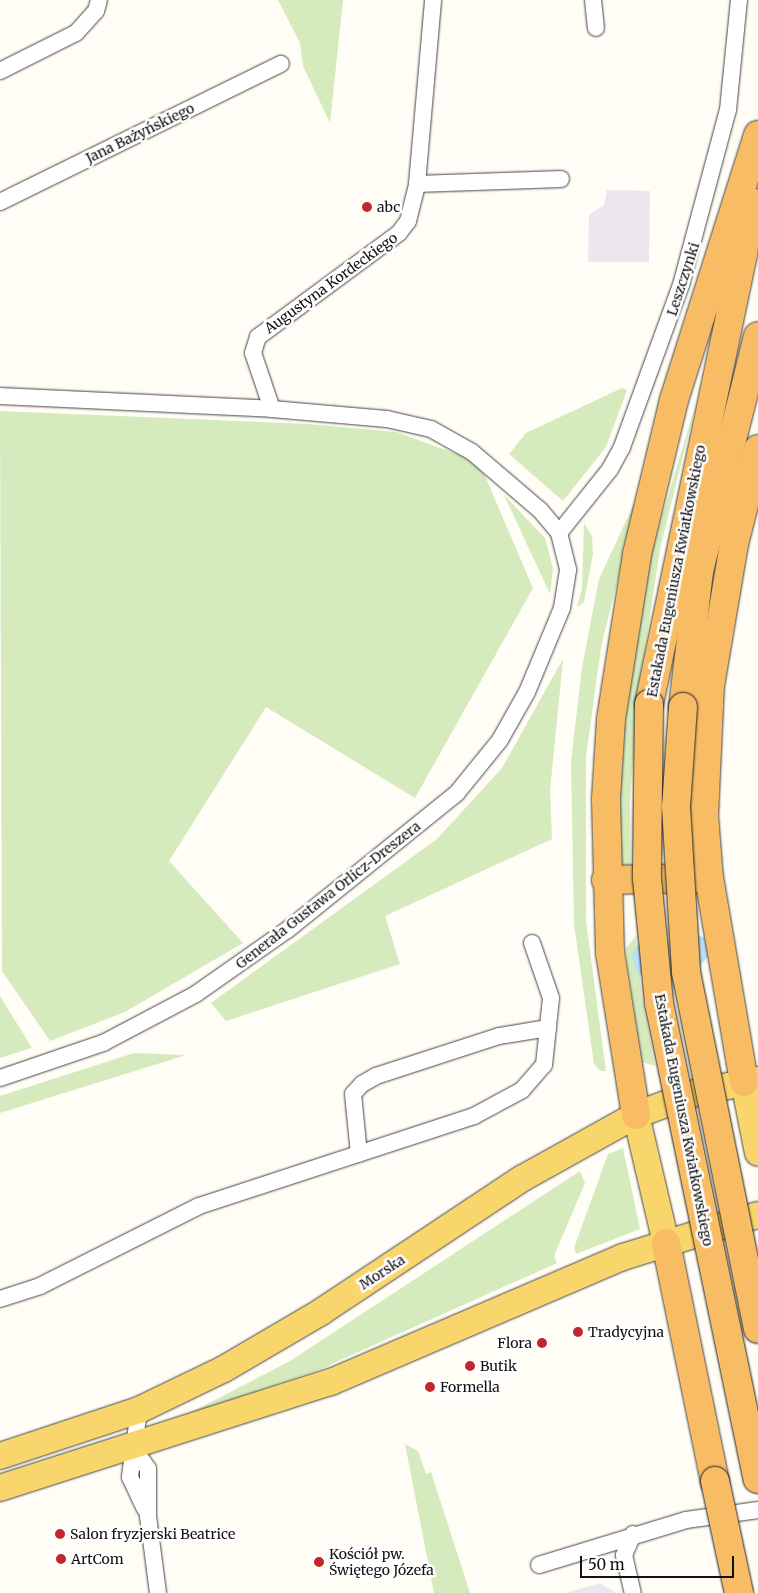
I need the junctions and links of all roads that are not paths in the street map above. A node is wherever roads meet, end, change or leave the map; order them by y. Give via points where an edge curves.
1 (99, 0) edge
2 (433, 0) edge
3 (593, 0) edge
4 (739, 0) edge
5 (596, 28) dead end
6 (281, 64) dead end
7 (0, 71) edge
8 (758, 136) edge
9 (561, 179) dead end
10 (417, 184) junction
11 (0, 202) edge
12 (758, 336) edge
13 (0, 396) edge
14 (272, 410) junction
15 (758, 449) edge
16 (559, 533) junction
17 (709, 878) junction
18 (606, 880) junction
19 (532, 943) dead end
20 (548, 1028) junction
21 (0, 1078) edge
22 (751, 1081) edge
23 (636, 1115) junction
24 (758, 1153) edge
25 (359, 1154) junction
26 (758, 1215) edge
27 (666, 1243) junction
28 (0, 1299) edge
29 (758, 1329) edge
30 (138, 1410) junction
31 (132, 1446) junction
32 (0, 1456) edge
33 (758, 1479) edge
34 (0, 1488) edge
35 (758, 1510) edge
36 (633, 1534) junction
37 (539, 1565) dead end
38 (158, 1593) edge
39 (633, 1593) edge
40 (739, 1593) edge

1 - 7 street via 92,17 76,33
2 - 10 street, Augustyna Kordeckiego
3 - 5 street
4 - 16 street, Leszczynki via 728,110 681,285 622,447 610,470
6 - 11 street, Jana Bażyńskiego
8 - 18 highway via 674,400 637,554 611,719
8 - 33 highway, Estakada Eugeniusza Kwiatkowskiego, bridge via 743,254 649,704 647,878 659,1002
9 - 10 street
10 - 14 street, Augustyna Kordeckiego via 408,221 400,233 258,337 253,353
12 - 29 highway, Estakada Eugeniusza Kwiatkowskiego, bridge via 699,571 683,707 676,807 686,972
13 - 14 street
14 - 16 street via 387,419 431,429 472,452 540,510
15 - 17 highway via 734,544 710,686 704,816
16 - 21 street, Generała Gustawa Orlicz-Dreszera via 568,570 562,608 513,718 486,760 457,793 287,930 196,994 104,1043
17 - 18 highway
17 - 22 highway
18 - 23 highway via 619,1026
19 - 20 street via 551,998
20 - 25 street via 544,1065 522,1090 474,1116
20 - 25 street via 499,1036 376,1076 362,1084 353,1094
22 - 23 main road, Morska via 698,1092
22 - 24 main road
23 - 27 main road
23 - 30 main road, Morska via 523,1178 224,1370
25 - 28 street via 199,1206 40,1286
26 - 27 main road
27 - 31 main road via 623,1257 371,1368
27 - 40 highway, bridge
30 - 31 street
30 - 32 main road, Morska
31 - 34 main road
31 - 38 street via 130,1477 148,1516
35 - 36 street via 686,1520
36 - 37 street
36 - 39 street via 624,1554

